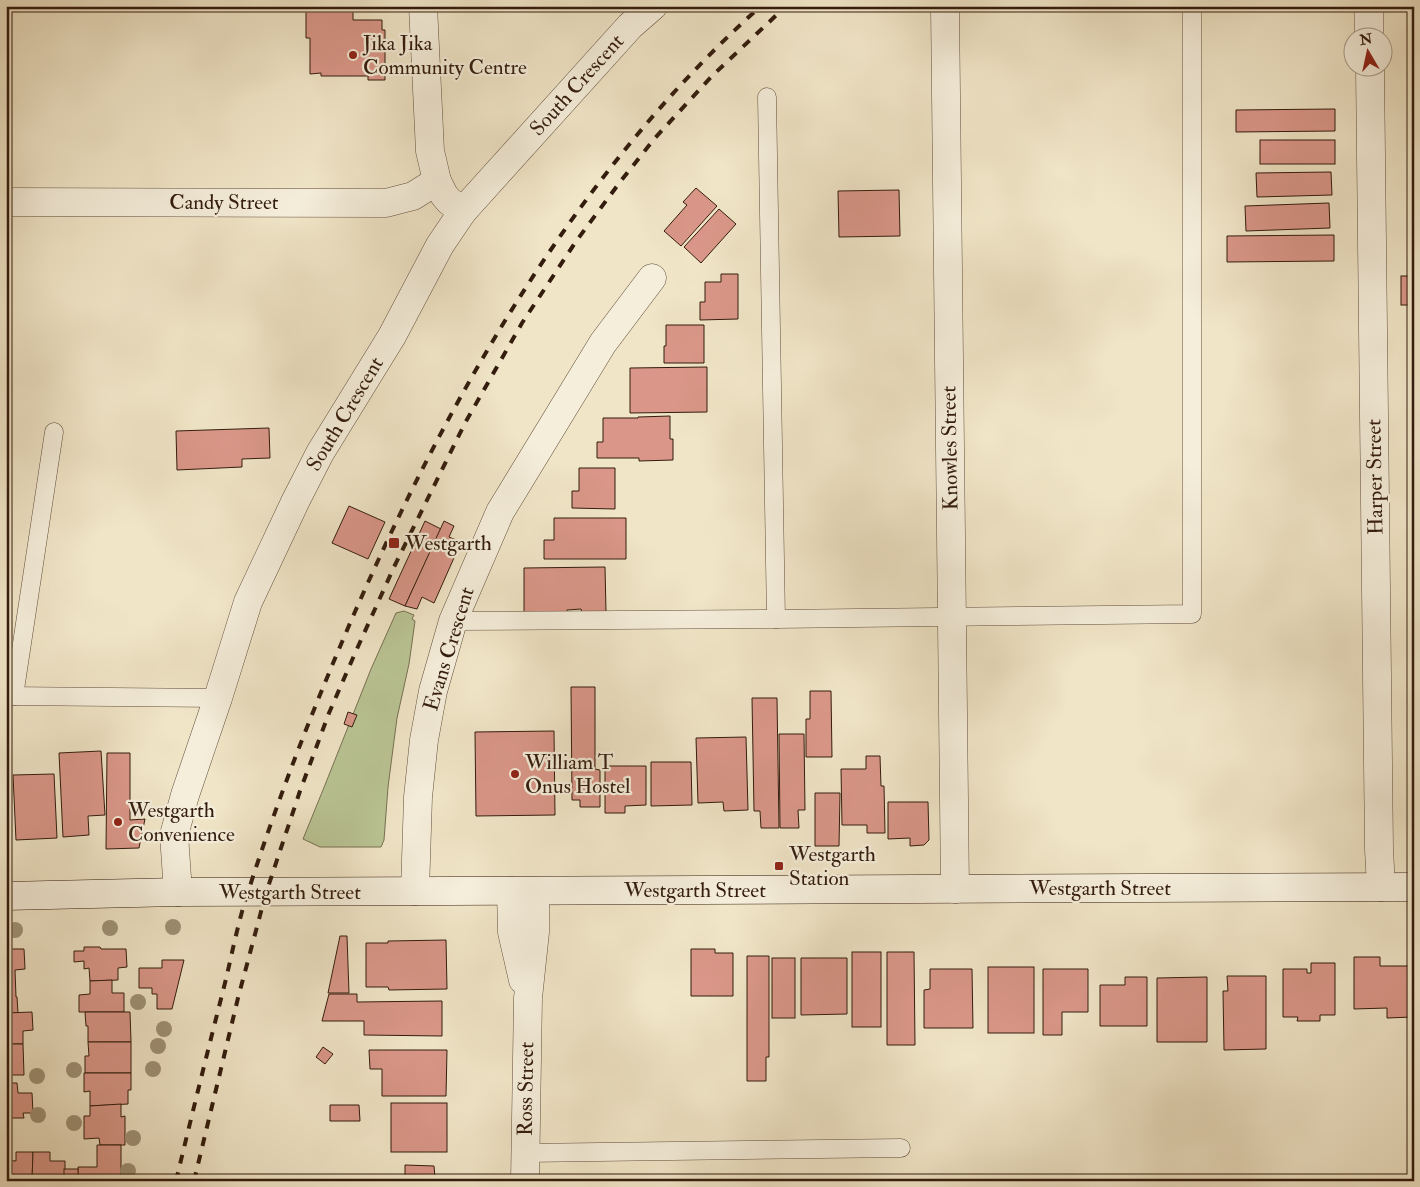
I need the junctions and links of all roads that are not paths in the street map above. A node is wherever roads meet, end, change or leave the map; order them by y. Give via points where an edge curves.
1 (423, 6) edge
2 (653, 6) edge
3 (946, 6) edge
4 (1192, 6) edge
5 (1369, 6) edge
6 (630, 16) edge
7 (1369, 28) edge
8 (1370, 78) edge
9 (767, 97) dead end
10 (437, 181) junction
11 (6, 202) edge
12 (463, 211) junction
13 (652, 278) dead end
14 (54, 432) dead end
15 (952, 617) junction
16 (776, 619) junction
17 (453, 621) junction
18 (10, 696) edge
19 (218, 698) junction
20 (1381, 887) junction
21 (1414, 887) edge
22 (955, 889) junction
23 (523, 891) junction
24 (178, 892) junction
25 (414, 892) junction
26 (6, 896) edge
27 (901, 1148) dead end
28 (525, 1153) junction
29 (525, 1181) edge

1 - 10 street via 430,151
2 - 6 street, South Crescent
3 - 15 street, Knowles Street
4 - 15 lane via 1192,614
5 - 7 street
6 - 12 street, South Crescent
8 - 20 street, Harper Street
9 - 16 lane
10 - 11 street, Candy Street via 413,196 386,203
10 - 12 street via 449,202
12 - 19 street, South Crescent via 440,245 392,336 320,453 296,500 248,602
13 - 17 street, Evans Crescent via 603,343 500,512
14 - 18 lane
15 - 16 lane
15 - 22 street, Knowles Street
16 - 17 lane
17 - 25 street, Evans Crescent via 433,691 424,740
18 - 19 lane
19 - 24 street, South Crescent via 174,835
20 - 21 street, Westgarth Street
20 - 22 street, Westgarth Street
22 - 23 street, Westgarth Street
23 - 25 street, Westgarth Street
23 - 28 street, Ross Street via 512,932 528,998
24 - 25 street, Westgarth Street
24 - 26 street, Westgarth Street
27 - 28 lane
28 - 29 street, Ross Street

